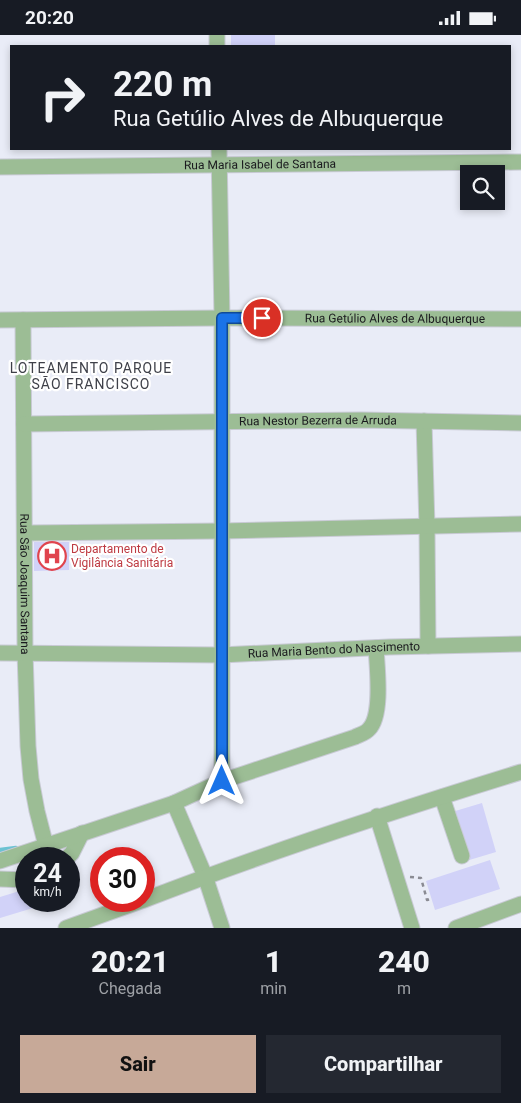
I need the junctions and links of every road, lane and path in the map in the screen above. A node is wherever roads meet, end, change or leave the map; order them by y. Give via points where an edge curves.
1 (219, 150) edge
2 (521, 162) edge
3 (219, 166) junction
4 (0, 167) edge
5 (222, 318) junction
6 (23, 319) junction
7 (521, 319) edge
8 (0, 320) edge
9 (424, 421) junction
10 (221, 422) junction
11 (521, 423) edge
12 (24, 424) junction
13 (521, 524) edge
14 (427, 527) junction
15 (221, 531) junction
16 (26, 533) junction
17 (521, 644) edge
18 (428, 646) junction
19 (376, 648) junction
20 (0, 653) edge
21 (25, 653) junction
22 (221, 655) junction
23 (521, 772) edge
24 (222, 781) junction
25 (442, 797) junction
26 (174, 803) junction
27 (377, 816) junction
28 (82, 833) junction
29 (46, 846) junction
30 (75, 847) edge
31 (462, 856) dead end
32 (0, 861) edge
33 (206, 876) junction
34 (396, 877) junction
35 (0, 879) edge
36 (15, 881) edge
37 (155, 896) edge
38 (432, 899) dead end
39 (521, 904) edge
40 (112, 912) edge
41 (66, 928) edge
42 (222, 928) edge
43 (412, 928) edge
44 (456, 928) edge

1 - 3 street
2 - 3 street, Rua Maria Isabel de Santana
3 - 4 street, Rua Maria Isabel de Santana
3 - 5 street
5 - 6 street, Rua Getúlio Alves de Albuquerque
5 - 7 street, Rua Getúlio Alves de Albuquerque
5 - 10 street
6 - 8 street, Rua Getúlio Alves de Albuquerque
6 - 12 street, Rua São Joaquim Santana
9 - 10 street, Rua Nestor Bezerra de Arruda
9 - 11 street, Rua Nestor Bezerra de Arruda
9 - 14 street
10 - 12 street, Rua Nestor Bezerra de Arruda
10 - 15 street
12 - 16 street, Rua São Joaquim Santana
13 - 14 street
14 - 15 street
14 - 18 street
15 - 16 street
15 - 22 street
16 - 21 street, Rua São Joaquim Santana
17 - 18 street, Rua Maria Bento do Nascimento
18 - 19 street, Rua Maria Bento do Nascimento
19 - 22 street, Rua Maria Bento do Nascimento
19 - 24 street via 378,699 376,715 369,729 355,737
20 - 21 street, Rua Maria Bento do Nascimento
21 - 22 street, Rua Maria Bento do Nascimento
21 - 29 street, Rua São Joaquim Santana via 31,779
22 - 24 street
23 - 25 street
24 - 26 street
25 - 27 street
25 - 31 street
26 - 28 street
26 - 33 street
27 - 33 street
27 - 34 street
28 - 29 street
28 - 30 street
29 - 32 street
33 - 37 street
33 - 42 street
34 - 38 path via 421,878 427,900
34 - 43 street
35 - 36 street
39 - 44 street
40 - 41 street

